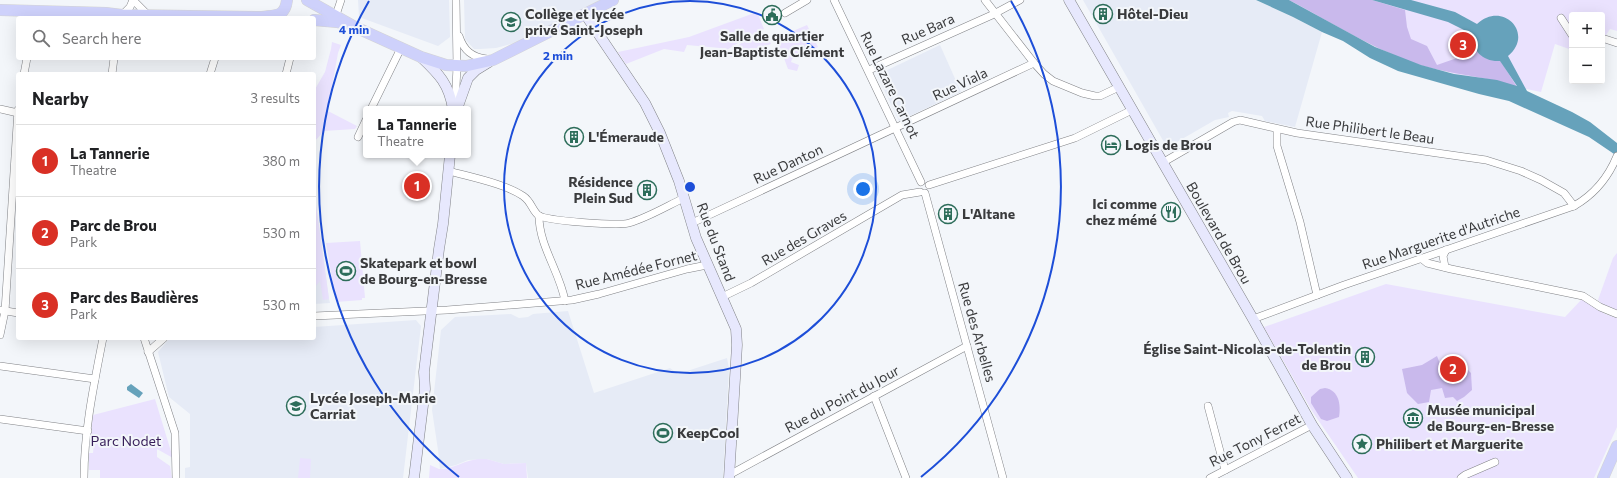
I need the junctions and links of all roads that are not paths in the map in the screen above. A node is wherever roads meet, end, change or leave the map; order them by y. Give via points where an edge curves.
1 (133, 0) edge
2 (288, 0) edge
3 (307, 0) edge
4 (342, 0) edge
5 (456, 0) edge
6 (613, 0) edge
7 (807, 0) edge
8 (834, 0) edge
9 (985, 0) edge
10 (1020, 0) edge
11 (1069, 0) edge
12 (0, 10) edge
13 (996, 13) junction
14 (585, 14) junction
15 (785, 14) dead end
16 (34, 15) edge
17 (336, 15) junction
18 (116, 16) edge
19 (122, 16) edge
20 (149, 16) edge
21 (270, 16) edge
22 (1561, 18) dead end
23 (316, 20) edge
24 (355, 27) junction
25 (1569, 30) edge
26 (457, 32) junction
27 (1605, 39) edge
28 (1617, 43) edge
29 (401, 48) junction
30 (421, 57) junction
31 (27, 60) edge
32 (114, 60) edge
33 (214, 60) edge
34 (290, 60) edge
35 (493, 60) junction
36 (1034, 63) junction
37 (457, 67) junction
38 (869, 70) junction
39 (24, 72) edge
40 (112, 72) edge
41 (211, 72) edge
42 (286, 72) edge
43 (1119, 88) junction
44 (372, 106) edge
45 (454, 106) edge
46 (455, 106) edge
47 (456, 106) edge
48 (0, 109) edge
49 (1132, 110) junction
50 (16, 112) edge
51 (363, 126) edge
52 (896, 128) junction
53 (1277, 129) junction
54 (16, 137) edge
55 (358, 137) dead end
56 (450, 158) edge
57 (1616, 158) edge
58 (1162, 163) junction
59 (449, 171) junction
60 (921, 182) junction
61 (929, 185) junction
62 (922, 193) junction
63 (684, 198) junction
64 (1574, 206) junction
65 (539, 216) junction
66 (692, 223) junction
67 (1446, 250) junction
68 (1422, 259) junction
69 (707, 266) junction
70 (1445, 267) junction
71 (1317, 295) junction
72 (722, 297) junction
73 (565, 301) junction
74 (2, 310) edge
75 (432, 310) junction
76 (16, 313) edge
77 (1617, 314) edge
78 (316, 316) edge
79 (1253, 320) junction
80 (0, 335) edge
81 (103, 340) edge
82 (145, 340) edge
83 (162, 340) edge
84 (967, 346) junction
85 (148, 352) junction
86 (0, 366) edge
87 (95, 379) junction
88 (874, 396) junction
89 (1208, 406) dead end
90 (0, 419) edge
91 (1312, 425) junction
92 (88, 431) junction
93 (1617, 446) edge
94 (1495, 462) dead end
95 (1225, 470) junction
96 (729, 476) edge
97 (84, 478) edge
98 (176, 478) edge
99 (414, 478) edge
100 (906, 478) edge
101 (1003, 478) edge
102 (1210, 478) edge
103 (1347, 478) edge
104 (1461, 478) edge
105 (1603, 478) edge

1 - 19 street
1 - 20 street
2 - 21 main road via 285,9 279,15
3 - 17 main road
4 - 17 street
5 - 26 street
6 - 14 main road
7 - 15 street
8 - 38 street, Rue Lazare Carnot
9 - 13 street
10 - 13 street, Rue Bara
11 - 43 street, Boulevard de Brou
12 - 16 main road
13 - 36 street
13 - 38 street, Rue Bara
14 - 35 main road
14 - 63 street, Rue du Stand via 645,103 660,133
16 - 18 main road
17 - 24 main road
22 - 25 street
23 - 24 main road
24 - 29 main road
26 - 35 street via 464,48 470,54
26 - 37 street
27 - 28 street
29 - 30 main road
29 - 44 street
30 - 37 main road
30 - 45 street via 445,82
31 - 39 street
32 - 40 street
33 - 41 street
34 - 42 street
35 - 37 main road
35 - 47 street via 468,78
36 - 43 street via 1053,81 1082,93 1100,96
36 - 52 street, Rue Viala
37 - 46 street
38 - 52 street, Rue Lazare Carnot
43 - 49 street, Boulevard de Brou
48 - 50 street
49 - 58 street, Boulevard de Brou
49 - 61 street via 1075,138
51 - 55 street
52 - 60 street, Rue Lazare Carnot
52 - 66 street, Rue Danton
53 - 58 street, Rue Philibert le Beau via 1237,121
53 - 64 street, Rue Philibert le Beau via 1486,160 1541,180 1564,193
53 - 71 street via 1277,146 1300,222
54 - 74 street
56 - 59 street
57 - 64 street, Rue Marguerite d'Autriche via 1598,188
58 - 79 street, Boulevard de Brou
59 - 65 street via 472,176 516,192 528,200
59 - 75 street
60 - 61 street
60 - 62 street via 918,187
61 - 62 street via 929,190
62 - 72 street, Rue des Graves via 902,195 751,283
62 - 84 street, Rue des Arbelles
63 - 65 street via 628,223
63 - 66 street, Rue du Stand
64 - 67 street, Rue Marguerite d'Autriche
65 - 73 street, Rue Amédée Fornet via 539,228
66 - 69 street, Rue du Stand
67 - 68 street, Rue Marguerite d'Autriche
67 - 70 street via 1443,256
68 - 70 street via 1426,263
68 - 71 street, Rue Marguerite d'Autriche
69 - 72 street, Rue du Stand
69 - 73 street, Rue Amédée Fornet
70 - 77 street via 1583,296
71 - 79 street, Rue Marguerite d'Autriche
72 - 96 street, Rue du Stand via 737,337
73 - 75 street
74 - 76 street
74 - 80 street
75 - 78 street
75 - 99 street
79 - 91 street, Boulevard de Brou
81 - 87 street
82 - 85 street
83 - 85 street
84 - 88 street, Rue du Point du Jour
84 - 101 street, Rue des Arbelles
85 - 98 street via 175,433
86 - 87 street
87 - 92 street
88 - 96 street, Rue du Point du Jour
88 - 100 street
89 - 95 street
90 - 92 street
91 - 95 street, Rue Tony Ferret
91 - 103 street, Boulevard de Brou
92 - 97 street
93 - 105 main road
94 - 104 street
95 - 102 street, Rue Tony Ferret

